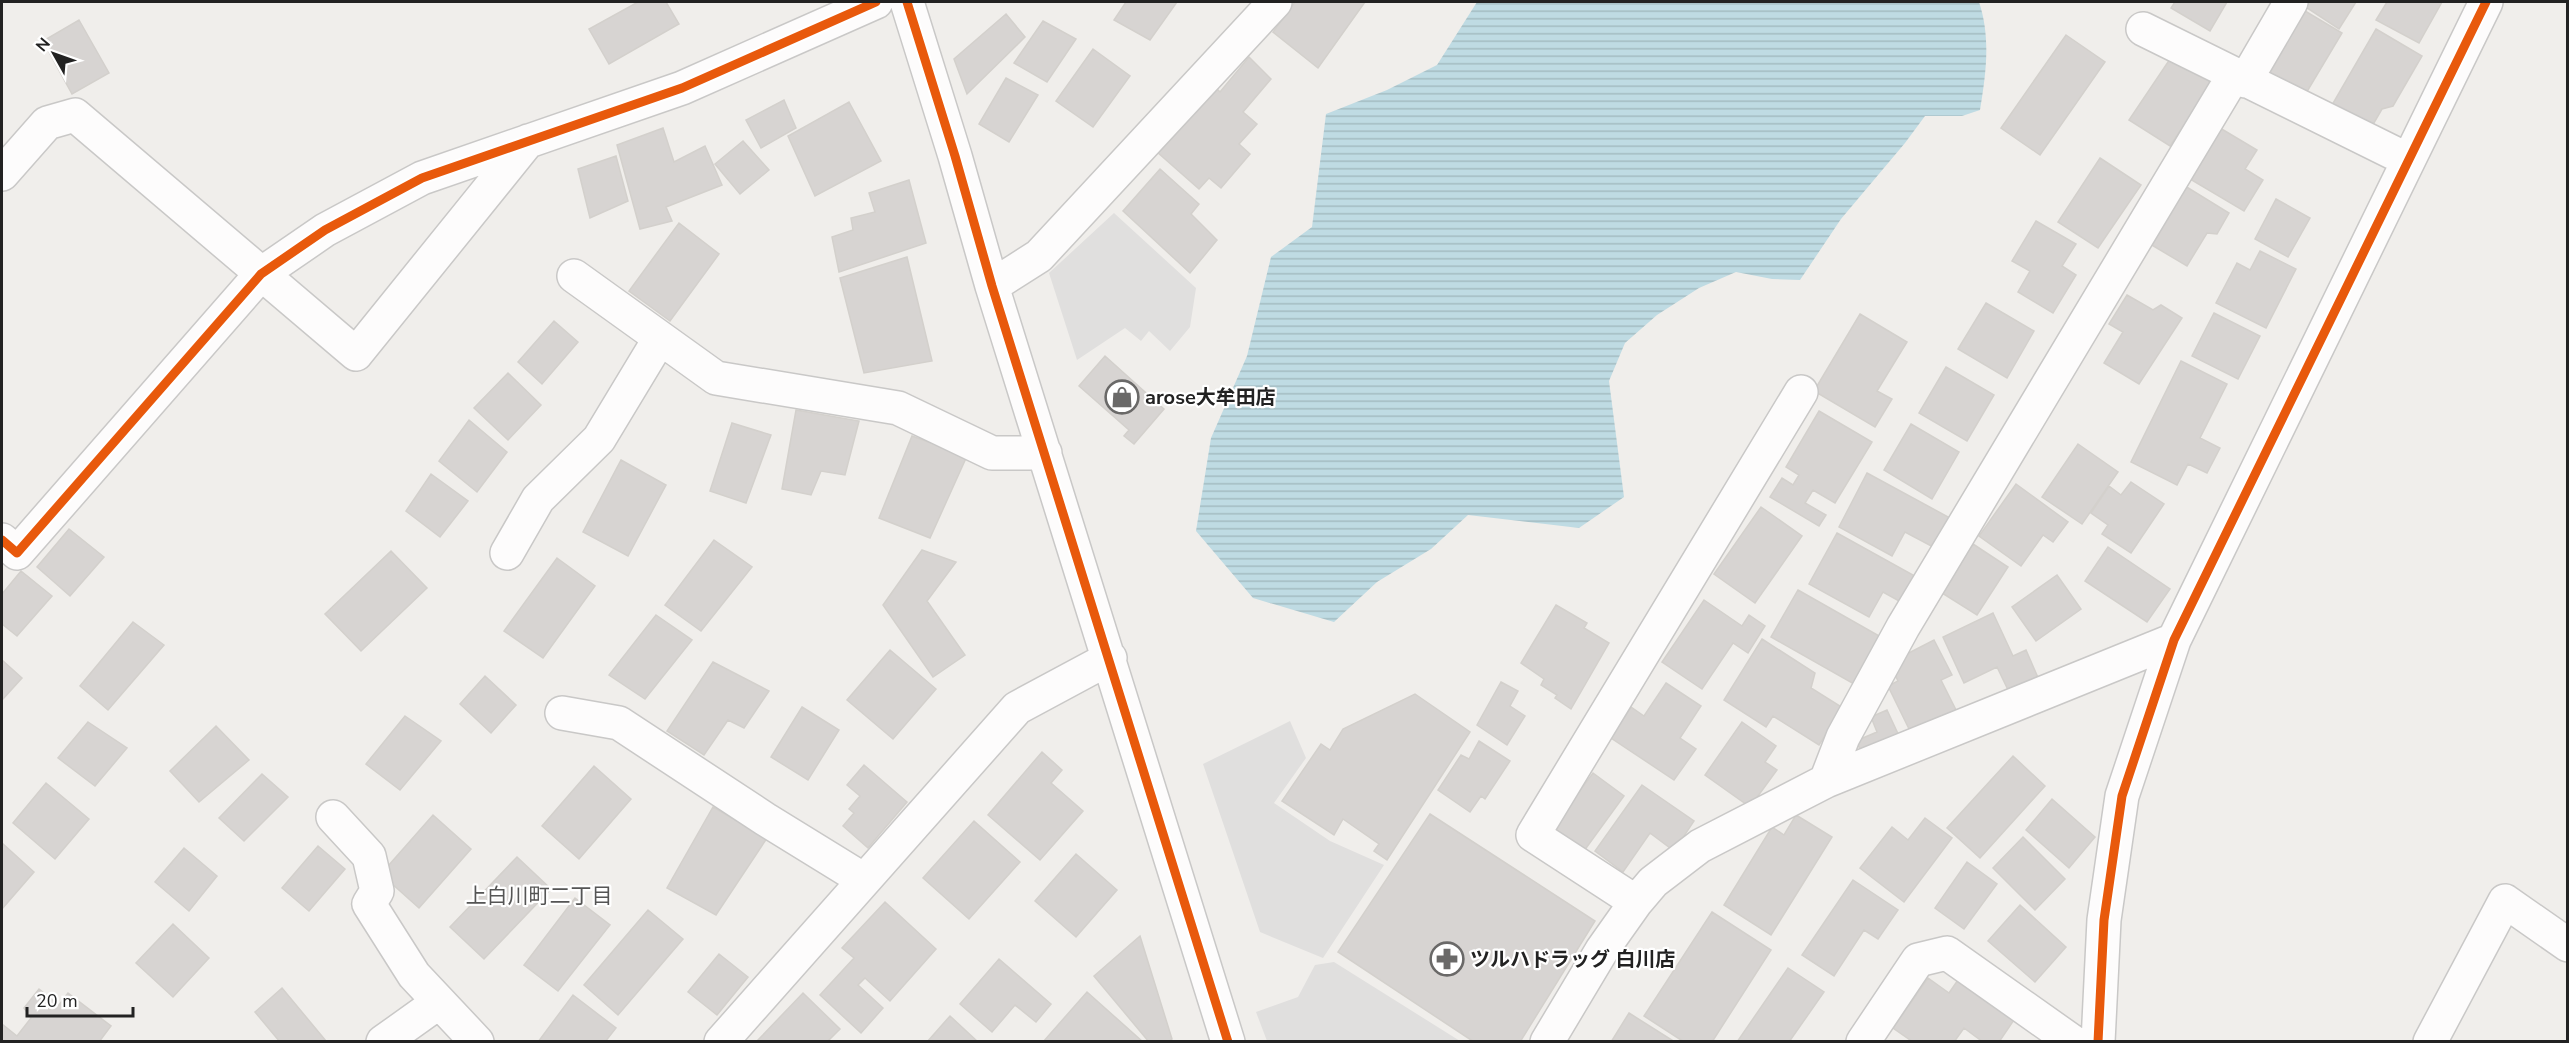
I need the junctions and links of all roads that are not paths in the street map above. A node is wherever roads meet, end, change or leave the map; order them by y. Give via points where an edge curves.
1 (876, 2) edge
2 (907, 2) edge
3 (1275, 2) edge
4 (2291, 2) edge
5 (2486, 2) edge
6 (2143, 29) dead end
7 (2239, 78) junction
8 (528, 141) junction
9 (6, 156) edge
10 (2408, 160) junction
11 (261, 274) junction
12 (574, 276) dead end
13 (992, 286) junction
14 (660, 338) junction
15 (1801, 392) dead end
16 (1045, 453) junction
17 (2, 540) edge
18 (507, 553) dead end
19 (2174, 640) junction
20 (1110, 658) junction
21 (562, 713) dead end
22 (1826, 781) junction
23 (333, 817) dead end
24 (864, 880) junction
25 (1636, 902) junction
26 (2568, 945) edge
27 (439, 1002) junction
28 (383, 1041) edge
29 (477, 1041) edge
30 (721, 1041) edge
31 (1228, 1041) edge
32 (1547, 1041) edge
33 (1863, 1041) edge
34 (2073, 1041) edge
35 (2098, 1041) edge
36 (2430, 1041) edge

1 - 8 street via 682,88
2 - 13 street
3 - 13 street via 1039,256
4 - 7 street
5 - 10 street
6 - 7 street
7 - 10 street
7 - 22 street via 1903,627 1843,737
8 - 11 street via 422,178 325,230
8 - 11 street via 356,354
9 - 11 street via 47,123 75,115
10 - 19 street
11 - 17 street via 17,553
12 - 14 street
13 - 16 street
14 - 16 street via 716,378 898,408 992,453
14 - 18 street via 599,439 538,499
15 - 25 street via 1533,835
16 - 20 street
19 - 22 street
19 - 35 street via 2122,796 2104,920
20 - 24 street via 1017,708
20 - 31 street
21 - 24 street via 619,723
22 - 25 street via 1700,846 1653,882
23 - 27 street via 369,856 377,891 369,904 414,975
24 - 30 street
25 - 32 street
26 - 36 street via 2505,901
27 - 28 street
27 - 29 street
33 - 34 street via 1918,960 1947,953

